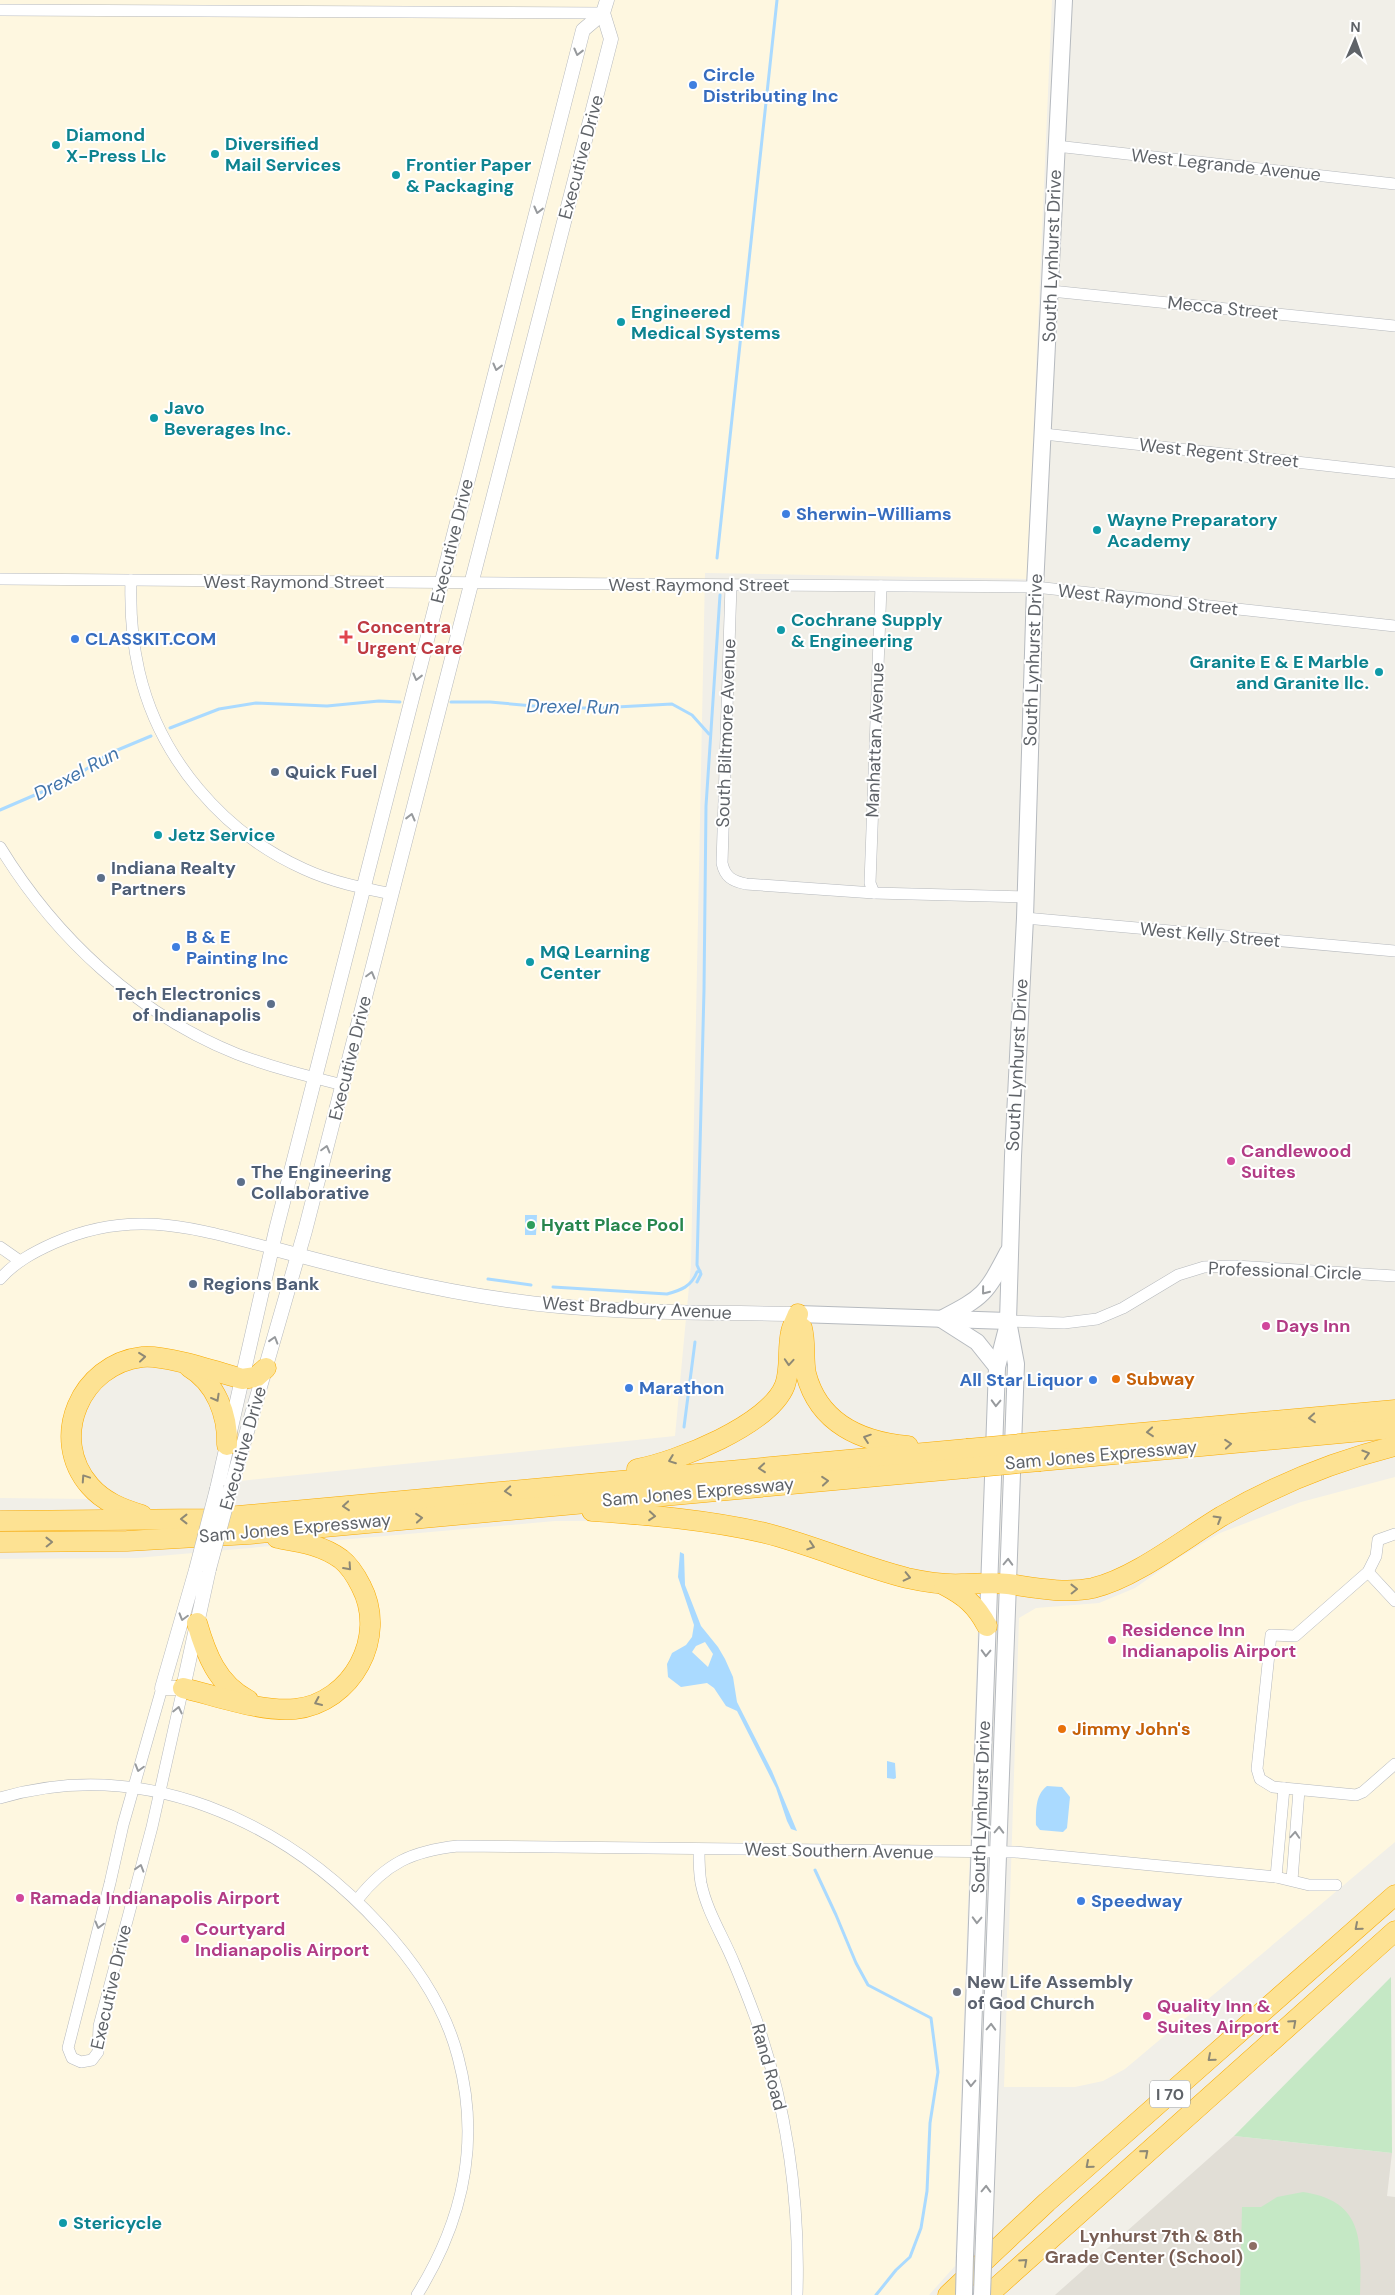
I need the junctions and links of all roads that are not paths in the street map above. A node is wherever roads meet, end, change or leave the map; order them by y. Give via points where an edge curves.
1 (1064, 0) edge
2 (605, 7) edge
3 (0, 10) edge
4 (1056, 146) junction
5 (1395, 184) edge
6 (1051, 291) junction
7 (1395, 326) edge
8 (1044, 434) junction
9 (1395, 473) edge
10 (0, 579) edge
11 (131, 580) junction
12 (442, 583) junction
13 (472, 583) junction
14 (731, 585) junction
15 (881, 586) junction
16 (1035, 587) junction
17 (1395, 626) edge
18 (0, 847) edge
19 (363, 888) junction
20 (874, 893) junction
21 (392, 894) junction
22 (1026, 897) junction
23 (1025, 918) junction
24 (1395, 951) edge
25 (314, 1078) junction
26 (343, 1084) junction
27 (0, 1247) edge
28 (271, 1248) junction
29 (1010, 1249) junction
30 (298, 1256) junction
31 (20, 1261) junction
32 (1395, 1276) edge
33 (0, 1279) edge
34 (798, 1314) junction
35 (941, 1319) junction
36 (1008, 1321) junction
37 (182, 1364) junction
38 (997, 1367) junction
39 (266, 1368) junction
40 (242, 1378) junction
41 (1395, 1410) edge
42 (1395, 1428) edge
43 (227, 1444) junction
44 (1395, 1446) edge
45 (1040, 1452) junction
46 (966, 1459) junction
47 (557, 1487) junction
48 (224, 1488) junction
49 (533, 1507) junction
50 (156, 1519) junction
51 (0, 1521) edge
52 (249, 1534) junction
53 (1395, 1534) edge
54 (0, 1542) edge
55 (203, 1570) junction
56 (1368, 1572) junction
57 (942, 1584) junction
58 (999, 1584) junction
59 (1395, 1602) edge
60 (197, 1623) junction
61 (987, 1626) junction
62 (162, 1688) junction
63 (183, 1688) junction
64 (261, 1707) junction
65 (1395, 1764) edge
66 (134, 1787) junction
67 (1284, 1788) junction
68 (1299, 1790) junction
69 (160, 1792) junction
70 (0, 1798) edge
71 (699, 1849) junction
72 (979, 1852) junction
73 (998, 1852) junction
74 (1276, 1877) junction
75 (1292, 1880) junction
76 (1336, 1885) dead end
77 (1395, 1895) edge
78 (357, 1900) junction
79 (1395, 1932) edge
80 (417, 2295) edge
81 (797, 2295) edge
82 (948, 2295) edge
83 (964, 2295) edge
84 (982, 2295) edge
85 (988, 2295) edge

1 - 4 main road, South Lynhurst Drive
2 - 3 street
2 -> 12 street, Executive Drive via 583,30
2 - 13 street, Executive Drive via 611,39
4 - 5 street, West Legrande Avenue
4 - 6 main road, South Lynhurst Drive
6 - 7 street, Mecca Street
6 - 8 main road, South Lynhurst Drive
8 - 9 street, West Regent Street
8 - 16 main road, South Lynhurst Drive
10 - 11 street, West Raymond Street
11 - 12 street, West Raymond Street
11 - 19 street via 132,631 141,682 161,731 185,772 216,808 262,845 302,868
12 - 13 street, West Raymond Street
12 -> 19 street, Executive Drive
13 - 14 street, West Raymond Street
21 -> 13 street, Executive Drive
14 - 15 street, West Raymond Street
14 - 20 street, South Biltmore Avenue via 722,863 725,874 746,884
15 - 16 street, West Raymond Street
15 - 20 street, Manhattan Avenue via 870,883
16 - 17 street, West Raymond Street
16 - 22 main road, South Lynhurst Drive
18 - 25 street via 19,878 57,925 99,968 131,993 210,1042 251,1059
19 - 21 street
19 - 25 street, Executive Drive
20 - 22 street
26 -> 21 street, Executive Drive
22 - 23 main road, South Lynhurst Drive
23 - 24 street, West Kelly Street
23 - 29 main road, South Lynhurst Drive
25 - 26 street
25 - 28 street, Executive Drive
30 -> 26 street, Executive Drive
27 - 31 street
28 - 30 street, West Bradbury Avenue
28 - 31 street via 179,1226 131,1223 78,1234
28 - 40 street, Executive Drive
29 -> 35 main road via 981,1297
29 - 36 main road, South Lynhurst Drive
30 - 34 street, West Bradbury Avenue via 412,1283 516,1301 618,1310
39 -> 30 street, Executive Drive
31 - 33 street
32 - 36 street, Professional Circle via 1204,1267 1178,1274 1123,1308 1097,1319 1064,1323
34 - 35 main road, West Bradbury Avenue
46 -> 34 highway via 866,1439 842,1426 812,1390 805,1368 804,1335
34 -> 47 highway via 791,1332 786,1383 767,1409 722,1438 672,1460
35 - 36 main road, West Bradbury Avenue
35 - 38 main road via 977,1342
36 - 38 main road, South Lynhurst Drive
58 -> 36 main road, South Lynhurst Drive via 1016,1364
37 - 40 highway
37 -> 43 highway via 194,1370 218,1399 226,1423
50 -> 37 highway via 114,1504 88,1484 74,1456 72,1420 87,1387 113,1366 146,1356
38 -> 58 main road, South Lynhurst Drive
39 - 40 highway via 256,1377
39 - 48 street, Executive Drive
40 - 43 street, Executive Drive
41 -> 45 highway, Sam Jones Expressway
45 -> 42 highway, Sam Jones Expressway
43 - 48 street, Executive Drive
58 -> 44 highway via 1047,1590 1102,1586 1270,1491 1345,1460
45 - 46 highway, Sam Jones Expressway, bridge
46 -> 47 highway, Sam Jones Expressway
49 -> 46 highway, Sam Jones Expressway
47 -> 50 highway, Sam Jones Expressway via 206,1519
48 - 55 street, Executive Drive, bridge
52 -> 49 highway, Sam Jones Expressway
49 -> 57 highway via 661,1517 738,1528 796,1541 908,1578
50 - 51 highway, Sam Jones Expressway
54 -> 52 highway, Sam Jones Expressway via 127,1541
52 -> 64 highway via 307,1543 333,1553 356,1576 366,1595 370,1618 370,1637 363,1660 342,1688 316,1703 298,1708
53 - 56 street via 1378,1540 1376,1556
55 - 60 street, Executive Drive
55 -> 62 street, Executive Drive
56 - 59 street
56 - 67 street via 1295,1636 1271,1635 1269,1640 1257,1769 1265,1784
57 - 58 highway
57 - 61 highway via 968,1598
58 - 61 main road, South Lynhurst Drive
73 -> 58 main road, South Lynhurst Drive
60 - 63 street, Executive Drive
60 - 64 highway via 205,1651 219,1675 238,1694
61 -> 72 main road, South Lynhurst Drive
62 - 63 street
62 -> 66 street, Executive Drive
63 - 64 highway
69 -> 63 street, Executive Drive
65 - 68 street via 1360,1795
66 - 69 street
66 -> 69 street, Executive Drive via 68,2048 72,2058 81,2062 92,2060 98,2052 99,2026
66 - 70 street via 64,1785
67 - 68 street
67 - 74 street
75 -> 68 street
69 - 78 street via 211,1807 263,1831 308,1860
71 - 72 street, West Southern Avenue
71 - 78 street, West Southern Avenue via 439,1847 392,1865 373,1880
71 - 81 street, Rand Road via 699,1873 706,1900 750,2001 780,2103 795,2203
72 - 73 street, West Southern Avenue
72 -> 83 main road, South Lynhurst Drive, bridge
73 - 74 street, West Southern Avenue
84 -> 73 main road, South Lynhurst Drive, bridge
74 - 75 street, West Southern Avenue
75 - 76 street, West Southern Avenue via 1309,1885
77 -> 82 highway, I 70
78 - 80 street via 402,1949 434,1995 456,2047 466,2096 468,2141 460,2197 442,2250
85 -> 79 highway, I 70

